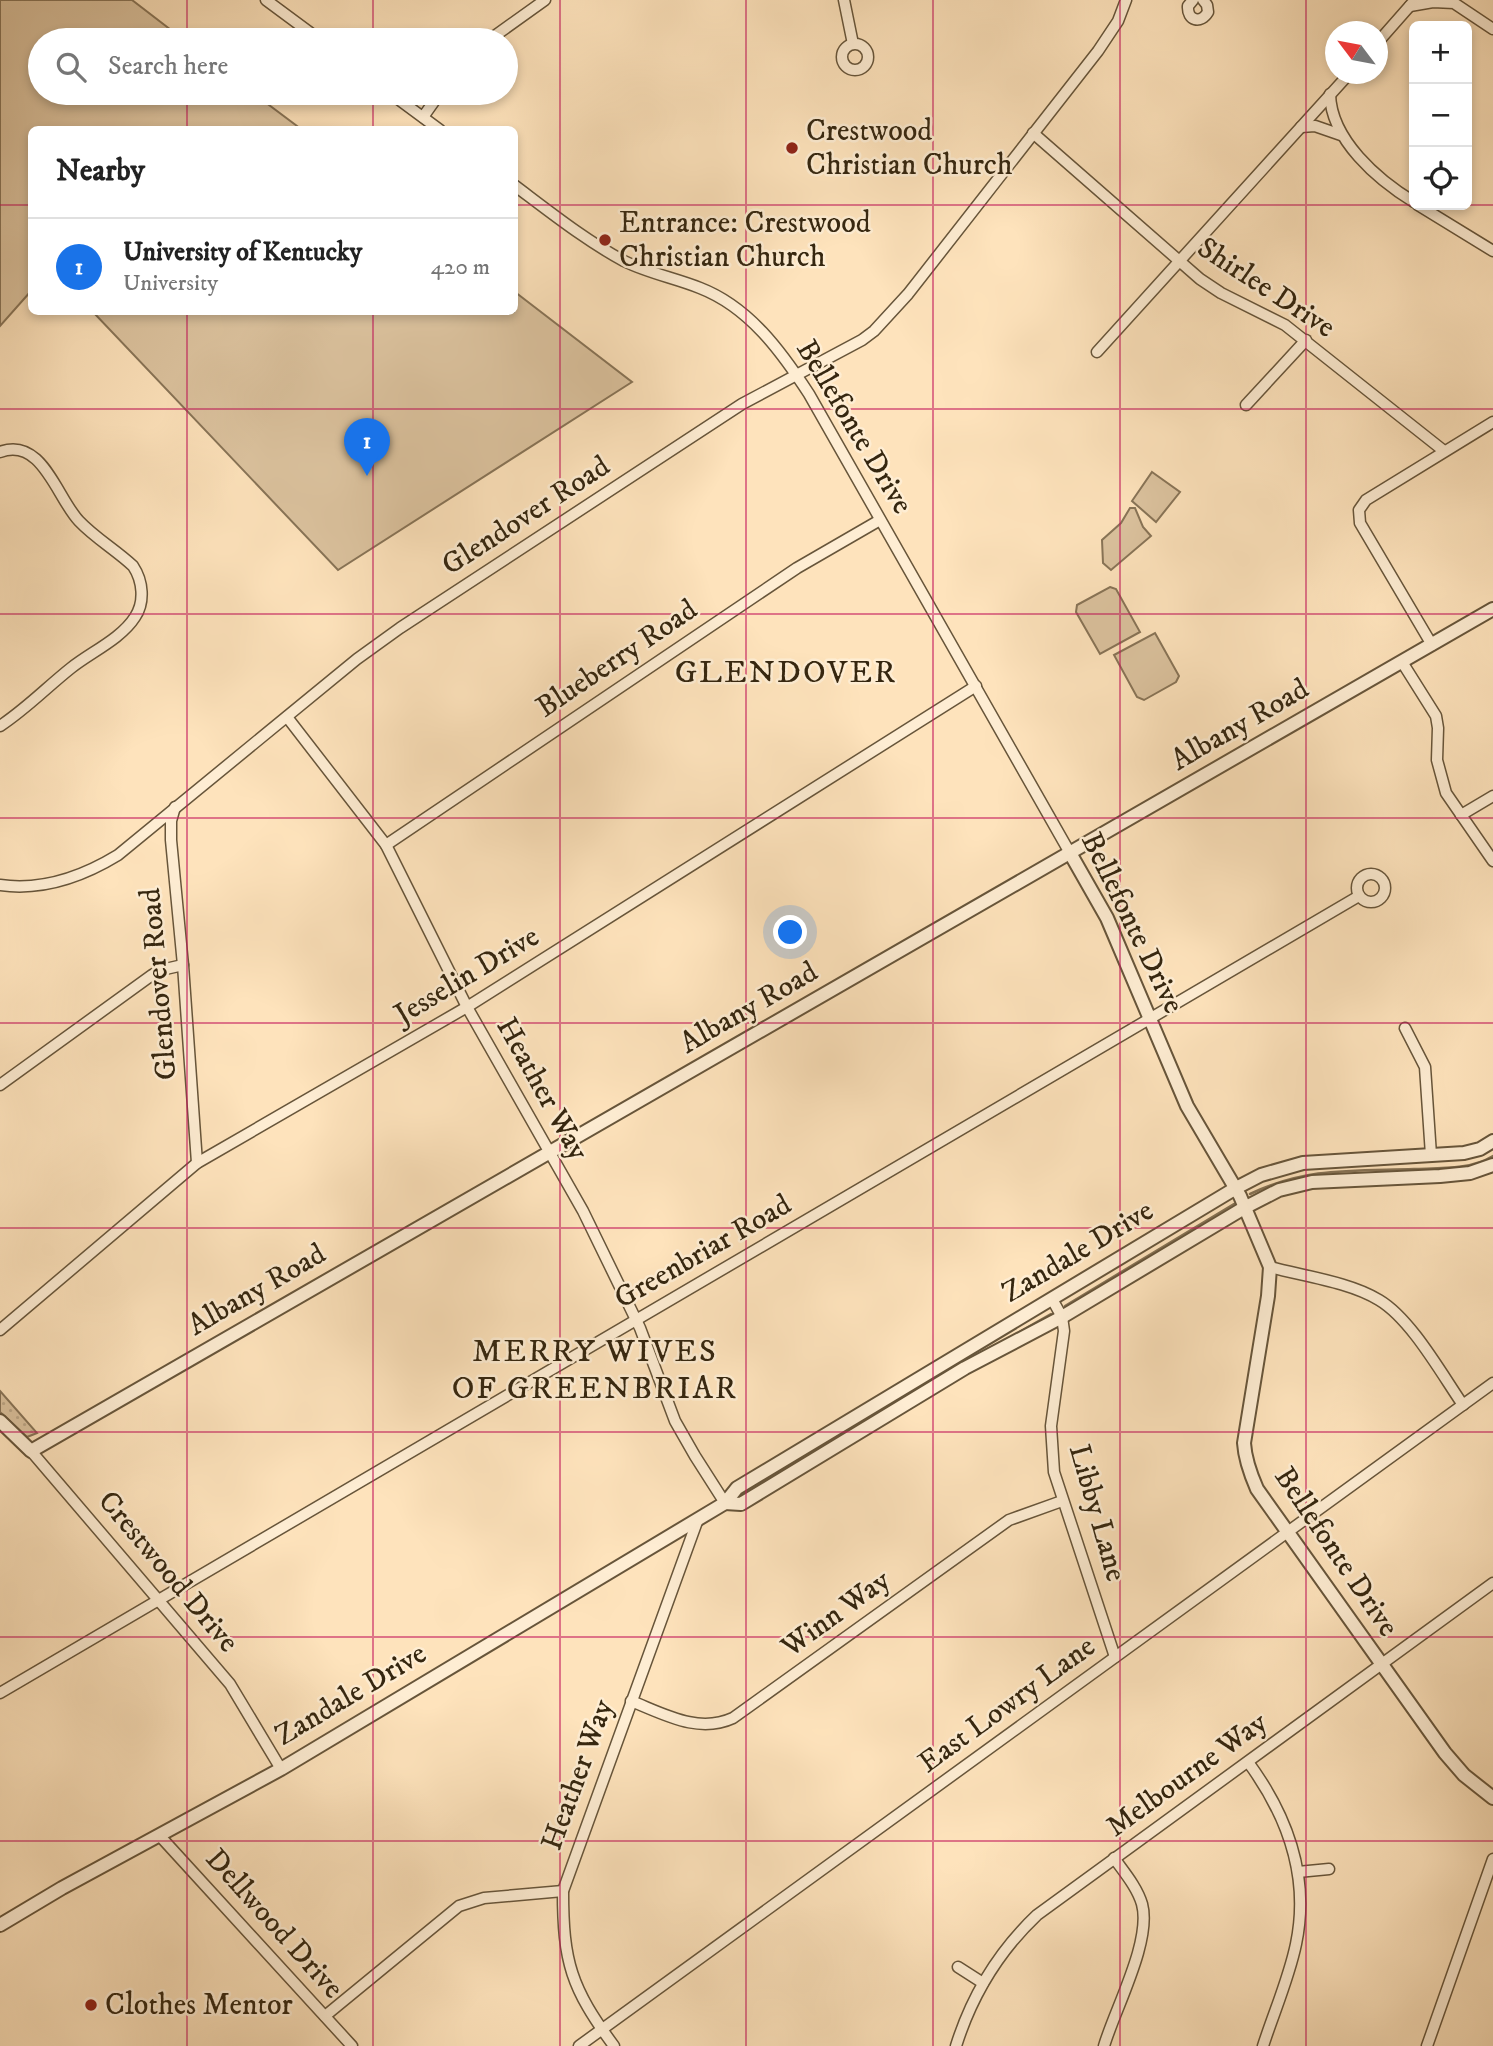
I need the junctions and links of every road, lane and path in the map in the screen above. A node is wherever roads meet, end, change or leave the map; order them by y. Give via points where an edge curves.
1 (266, 0) edge
2 (545, 0) edge
3 (844, 0) edge
4 (1126, 0) edge
5 (1192, 0) edge
6 (1202, 0) edge
7 (1454, 2) edge
8 (1413, 3) edge
9 (304, 28) edge
10 (506, 28) edge
11 (1493, 29) edge
12 (1388, 30) edge
13 (853, 44) dead end
14 (1340, 84) edge
15 (1330, 94) junction
16 (406, 105) edge
17 (432, 105) edge
18 (423, 117) junction
19 (435, 126) edge
20 (1301, 127) junction
21 (1033, 133) junction
22 (1341, 135) junction
23 (518, 188) edge
24 (1409, 199) edge
25 (1426, 210) edge
26 (1493, 251) edge
27 (1180, 261) junction
28 (1306, 340) junction
29 (1097, 352) dead end
30 (796, 374) junction
31 (1246, 405) dead end
32 (1493, 422) edge
33 (0, 452) edge
34 (1444, 452) junction
35 (880, 520) junction
36 (1493, 609) edge
37 (1432, 645) junction
38 (1402, 662) junction
39 (976, 686) junction
40 (287, 717) junction
41 (0, 726) edge
42 (1493, 796) edge
43 (176, 807) junction
44 (1461, 815) junction
45 (386, 845) junction
46 (1070, 853) junction
47 (1493, 861) edge
48 (0, 885) edge
49 (1359, 896) dead end
50 (183, 965) junction
51 (467, 1007) junction
52 (1150, 1018) junction
53 (1405, 1028) dead end
54 (0, 1085) edge
55 (1493, 1141) edge
56 (549, 1152) junction
57 (1431, 1155) junction
58 (197, 1163) junction
59 (1493, 1165) edge
60 (1236, 1188) junction
61 (1244, 1208) junction
62 (1270, 1267) junction
63 (1052, 1299) junction
64 (1062, 1317) junction
65 (636, 1321) junction
66 (0, 1330) edge
67 (1493, 1383) edge
68 (1464, 1405) junction
69 (0, 1421) edge
70 (31, 1451) junction
71 (1062, 1501) junction
72 (725, 1503) junction
73 (698, 1519) junction
74 (1287, 1531) junction
75 (1493, 1583) edge
76 (158, 1602) junction
77 (1115, 1657) junction
78 (1381, 1665) junction
79 (0, 1693) edge
80 (631, 1701) junction
81 (1248, 1762) junction
82 (281, 1769) junction
83 (1493, 1798) edge
84 (159, 1835) junction
85 (1114, 1858) junction
86 (1493, 1859) edge
87 (1329, 1869) dead end
88 (1298, 1872) junction
89 (563, 1891) junction
90 (0, 1925) edge
91 (958, 1967) dead end
92 (983, 1983) junction
93 (325, 2016) junction
94 (601, 2029) junction
95 (352, 2046) edge
96 (579, 2046) edge
97 (614, 2046) edge
98 (956, 2046) edge
99 (1104, 2046) edge
100 (1263, 2046) edge
101 (1427, 2046) edge

1 - 9 street
2 - 10 street
3 - 13 street
4 - 21 street, Glendover Road via 1118,21
5 - 6 street via 1188,13 1197,20 1208,12
7 - 8 street
7 - 11 street
8 - 12 street
14 - 15 street
15 - 20 street
15 - 22 street
16 - 18 street
17 - 18 street
18 - 19 street
20 - 22 street via 1315,126
20 - 27 street
21 - 27 street, Shirlee Drive
21 - 30 street, Glendover Road via 874,331 842,353
22 - 24 street
23 - 30 street, Bellefonte Drive via 597,246 737,308
25 - 26 street
27 - 28 street, Shirlee Drive via 1221,293
27 - 29 street
28 - 31 street
28 - 34 street, Shirlee Drive
30 - 35 street, Bellefonte Drive
30 - 40 street, Glendover Road via 742,404 400,628
32 - 34 street
33 - 41 street via 23,451 39,461 80,523 127,561 141,586 140,606 128,626
34 - 37 street via 1366,500 1358,514
35 - 39 street, Bellefonte Drive
35 - 45 street, Blueberry Road via 785,575
36 - 37 street, Albany Road
37 - 38 street, Albany Road
38 - 44 street via 1436,716 1441,781
38 - 46 street, Albany Road
39 - 46 street, Bellefonte Drive
39 - 51 street, Jesselin Drive
40 - 43 street, Glendover Road
40 - 45 street, Heather Way
42 - 44 street
43 - 48 street via 118,855 91,869 38,886
43 - 50 street, Glendover Road via 171,840
44 - 47 street
45 - 51 street, Heather Way
46 - 52 street, Bellefonte Drive via 1107,918
46 - 56 street, Albany Road
49 - 52 street, Greenbriar Road
50 - 54 street via 152,975
50 - 58 street, Glendover Road
51 - 56 street, Heather Way
51 - 58 street, Jesselin Drive
52 - 60 street, Bellefonte Drive via 1191,1115
52 - 65 street, Greenbriar Road
53 - 57 street via 1425,1068
55 - 57 street, Zandale Drive via 1464,1153
56 - 65 street, Heather Way via 589,1222
56 - 70 street, Albany Road
57 - 60 street, Zandale Drive via 1303,1163
58 - 66 street, Jesselin Drive
59 - 61 street, Zandale Drive via 1440,1176 1312,1182 1279,1190
60 - 61 street, Bellefonte Drive
60 - 63 street, Zandale Drive
61 - 62 street, Bellefonte Drive
61 - 64 street, Zandale Drive
62 - 68 street via 1368,1294 1390,1307
62 - 74 street, Bellefonte Drive via 1244,1454 1257,1489
63 - 64 street, Libby Lane
63 - 72 street, Zandale Drive via 737,1488
64 - 71 street, Libby Lane via 1050,1442
64 - 72 street, Zandale Drive via 965,1368 741,1504
65 - 72 street, Heather Way via 675,1421
65 - 76 street, Greenbriar Road
67 - 68 street, East Lowry Lane
68 - 74 street, East Lowry Lane
69 - 70 street, Crestwood Drive
70 - 76 street, Crestwood Drive
71 - 77 street, Libby Lane
71 - 80 street, Winn Way via 1009,1520 721,1724 701,1726
72 - 73 street, Zandale Drive
73 - 80 street, Heather Way
73 - 82 street, Zandale Drive
74 - 77 street, East Lowry Lane
74 - 78 street, Bellefonte Drive
75 - 78 street, Melbourne Way
76 - 79 street, Greenbriar Road
76 - 82 street, Crestwood Drive via 238,1695
77 - 94 street, East Lowry Lane
78 - 81 street, Melbourne Way
78 - 83 street, Bellefonte Drive via 1444,1754
80 - 89 street, Heather Way
81 - 85 street, Melbourne Way
81 - 88 street via 1280,1812
82 - 84 street, Zandale Drive
84 - 90 street, Zandale Drive
84 - 93 street, Dellwood Drive
85 - 92 street, Melbourne Way via 1024,1927
85 - 99 street via 1139,1894 1144,1921 1136,1958
86 - 101 street
87 - 88 street
88 - 100 street via 1297,1941
89 - 93 street via 484,1898 459,1906
89 - 94 street, Heather Way via 568,1964
91 - 92 street
92 - 98 street, Melbourne Way
93 - 95 street, Dellwood Drive
94 - 96 street, East Lowry Lane
94 - 97 street, Heather Way

